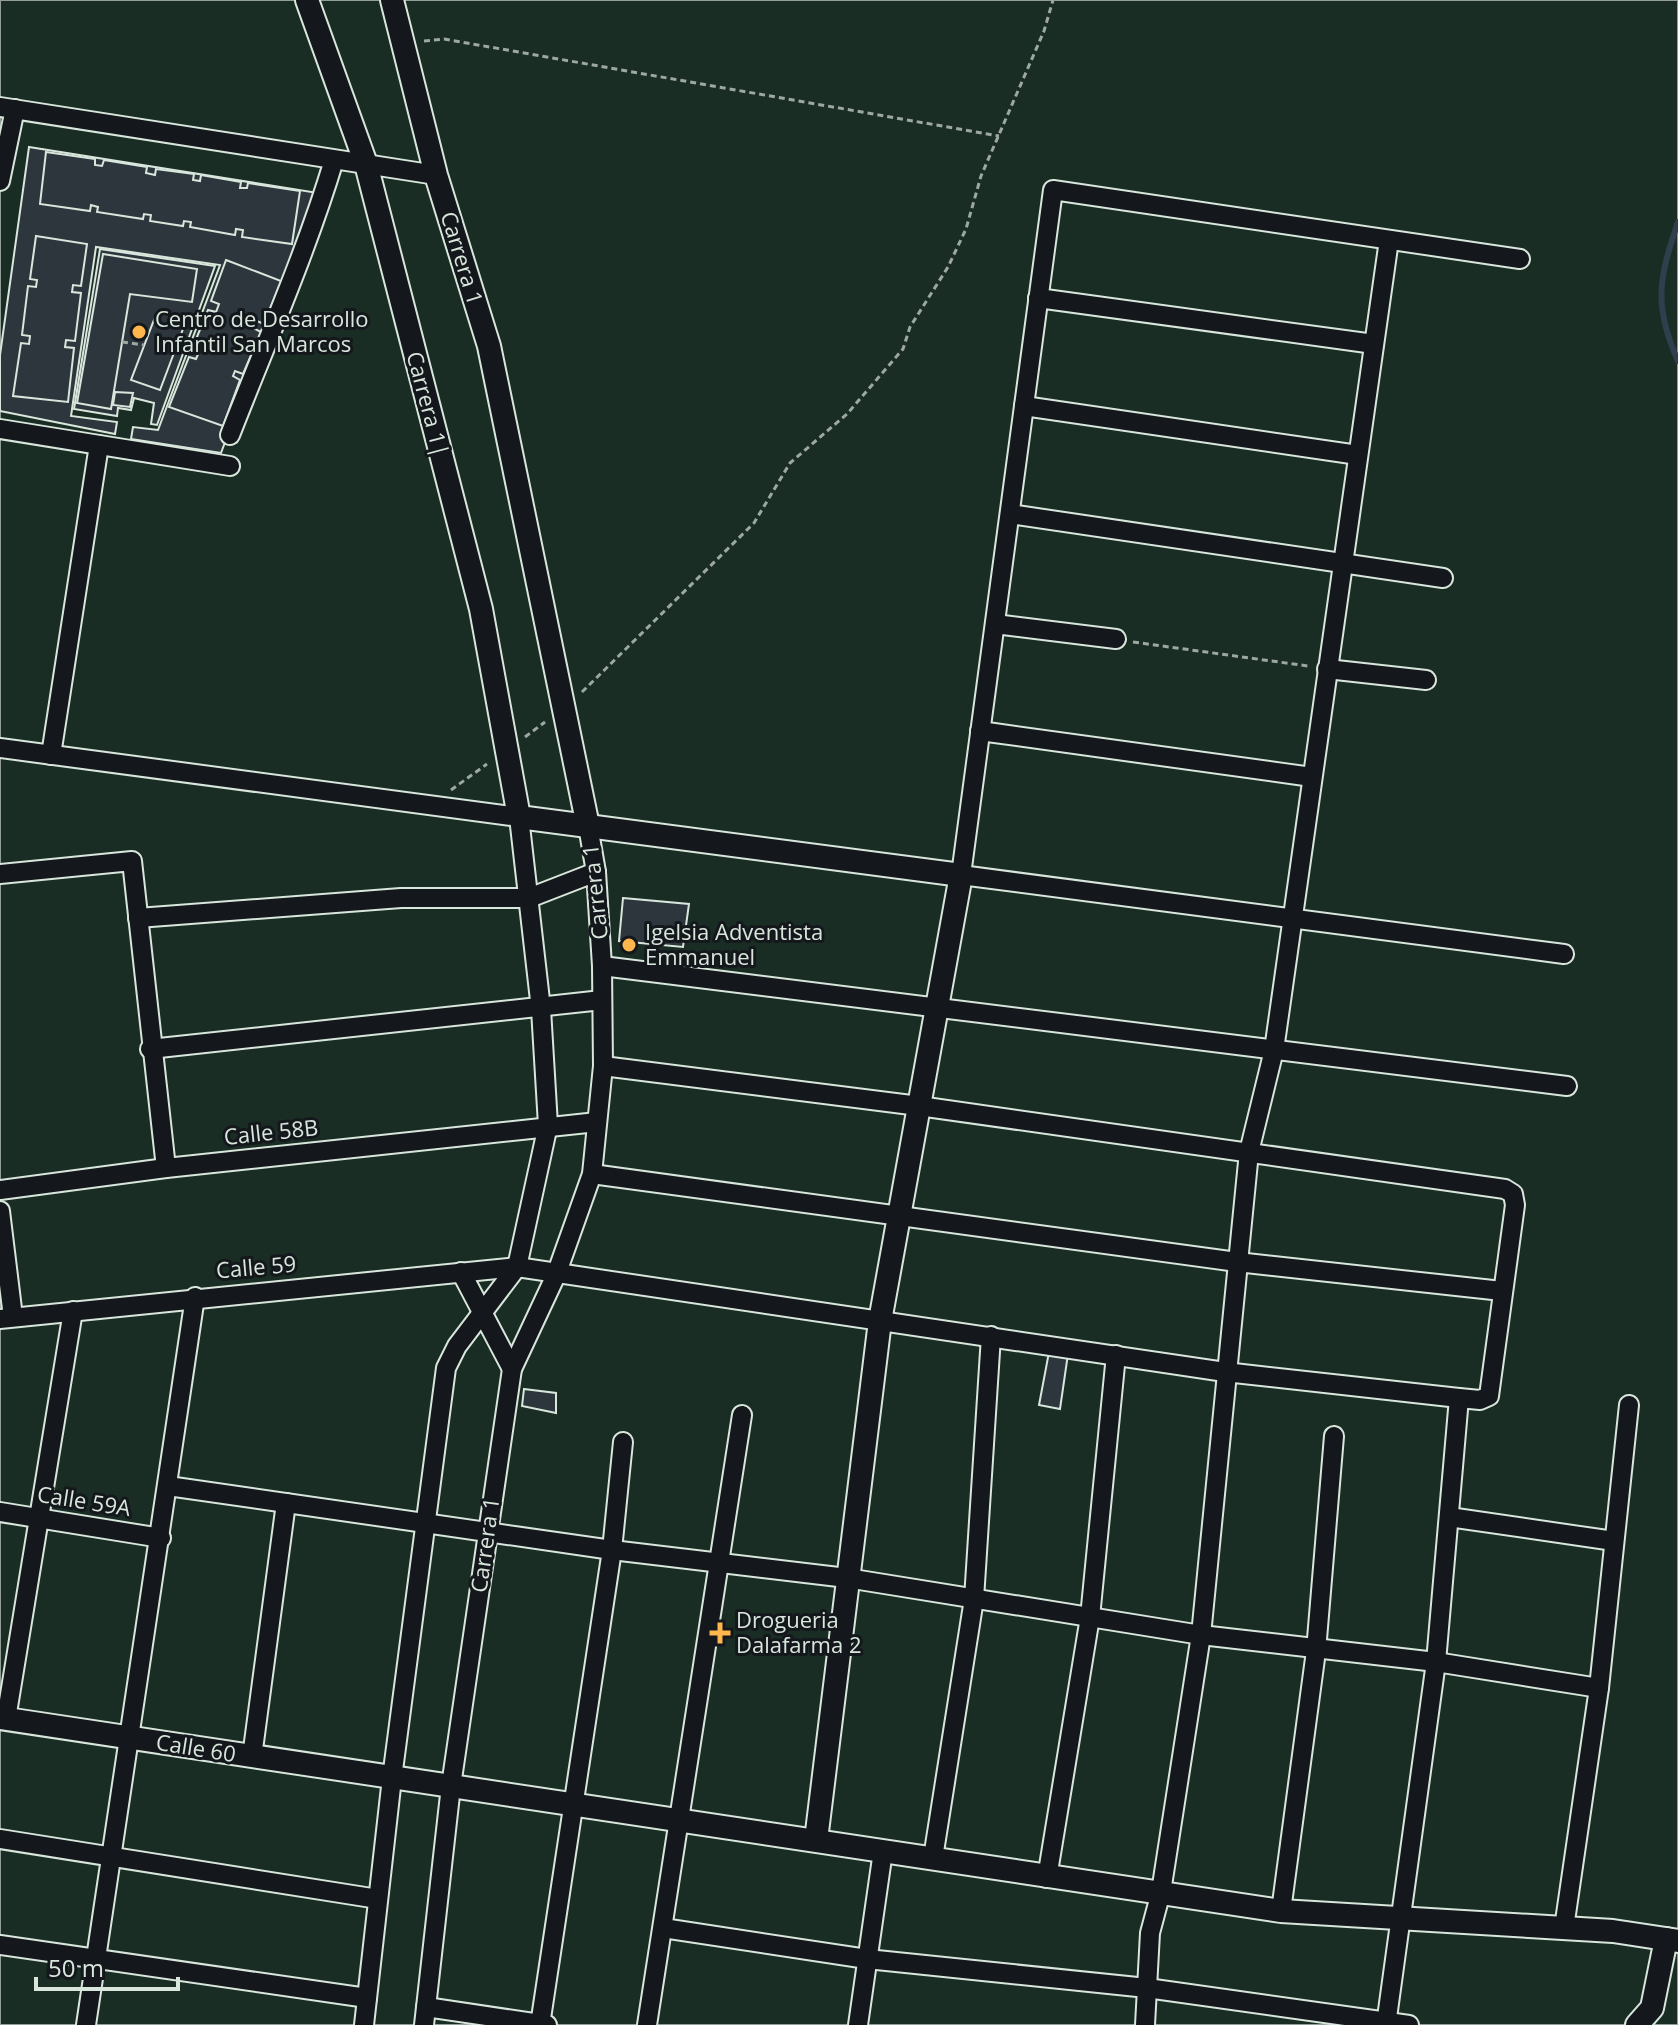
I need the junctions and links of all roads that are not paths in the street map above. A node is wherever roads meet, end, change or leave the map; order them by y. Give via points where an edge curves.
1 (307, 0) edge
2 (392, 0) edge
3 (8, 108) edge
4 (334, 160) junction
5 (366, 164) junction
6 (436, 175) junction
7 (0, 181) edge
8 (1389, 240) junction
9 (1520, 259) dead end
10 (1038, 298) junction
11 (1374, 344) junction
12 (1024, 406) junction
13 (0, 429) edge
14 (230, 435) dead end
15 (99, 445) junction
16 (1358, 455) junction
17 (230, 466) dead end
18 (1010, 514) junction
19 (1343, 561) junction
20 (1443, 578) dead end
21 (995, 624) junction
22 (1116, 639) road end
23 (1327, 669) junction
24 (1426, 680) dead end
25 (980, 731) junction
26 (0, 748) edge
27 (51, 755) junction
28 (1312, 777) junction
29 (519, 817) junction
30 (588, 826) junction
31 (596, 872) junction
32 (0, 874) edge
33 (961, 875) junction
34 (529, 898) junction
35 (138, 918) junction
36 (1291, 918) junction
37 (1564, 954) dead end
38 (602, 966) junction
39 (602, 1000) junction
40 (937, 1007) junction
41 (541, 1009) junction
42 (150, 1049) junction
43 (1274, 1050) junction
44 (603, 1066) junction
45 (1567, 1086) dead end
46 (919, 1106) junction
47 (597, 1122) junction
48 (548, 1125) junction
49 (1249, 1152) junction
50 (166, 1168) junction
51 (592, 1174) junction
52 (0, 1190) edge
53 (0, 1211) edge
54 (899, 1215) junction
55 (1237, 1262) junction
56 (517, 1267) junction
57 (461, 1272) junction
58 (556, 1275) junction
59 (1502, 1291) junction
60 (195, 1297) junction
61 (73, 1311) junction
62 (483, 1313) junction
63 (6, 1318) edge
64 (880, 1321) junction
65 (991, 1336) junction
66 (1116, 1355) junction
67 (512, 1369) junction
68 (1225, 1372) junction
69 (1459, 1398) junction
70 (1629, 1405) dead end
71 (742, 1415) dead end
72 (1334, 1436) dead end
73 (623, 1442) dead end
74 (168, 1486) junction
75 (286, 1503) junction
76 (0, 1512) edge
77 (1449, 1517) junction
78 (39, 1518) junction
79 (425, 1524) junction
80 (486, 1533) junction
81 (161, 1538) junction
82 (1614, 1541) junction
83 (612, 1550) junction
84 (721, 1562) junction
85 (847, 1578) junction
86 (974, 1599) junction
87 (1090, 1617) junction
88 (1201, 1635) junction
89 (1316, 1651) junction
90 (1436, 1662) junction
91 (1599, 1688) junction
92 (3, 1719) edge
93 (131, 1739) junction
94 (252, 1757) junction
95 (392, 1778) junction
96 (451, 1786) junction
97 (573, 1804) junction
98 (681, 1820) junction
99 (0, 1839) edge
100 (816, 1840) junction
101 (883, 1851) junction
102 (110, 1856) junction
103 (933, 1858) junction
104 (1047, 1878) junction
105 (1161, 1892) junction
106 (378, 1899) junction
107 (1281, 1911) junction
108 (1398, 1921) junction
109 (663, 1928) junction
110 (1564, 1928) junction
111 (1672, 1940) edge
112 (0, 1945) edge
113 (96, 1959) junction
114 (867, 1959) junction
115 (1147, 1988) junction
116 (367, 1998) junction
117 (425, 2016) edge
118 (1386, 2023) edge
119 (540, 2024) edge
120 (86, 2025) edge
121 (364, 2025) edge
122 (547, 2025) edge
123 (647, 2025) edge
124 (858, 2025) edge
125 (1145, 2025) edge
126 (1409, 2025) edge
127 (1637, 2025) edge

1 - 5 street, Carrera 1|
2 - 6 street, Carrera 1
3 - 4 street
3 - 7 street
4 - 5 street
4 - 14 street via 310,239
5 - 6 street
5 - 29 street, Carrera 1| via 481,609
6 - 30 street, Carrera 1 via 489,346
8 - 9 street
8 - 10 street via 1053,190
8 - 11 street
10 - 11 street
10 - 12 street
11 - 16 street
12 - 16 street
12 - 18 street
13 - 15 street
15 - 17 street
15 - 27 street
16 - 19 street
18 - 19 street
18 - 21 street
19 - 20 street
19 - 23 street
21 - 22 street
21 - 25 street
23 - 24 street
23 - 28 street
25 - 28 street
25 - 33 street
26 - 27 street
27 - 29 street
28 - 36 street
29 - 30 street
29 - 34 street
30 - 31 street, Carrera 1
30 - 33 street
31 - 34 street
31 - 38 street, Carrera 1
32 - 35 street via 132,861
33 - 36 street
33 - 40 street
34 - 35 street via 401,898
34 - 41 street
35 - 42 street
36 - 37 street
36 - 43 street
38 - 39 street, Carrera 1
38 - 40 street
39 - 41 street
39 - 44 street, Carrera 1
40 - 43 street
40 - 46 street
41 - 42 street
41 - 48 street
42 - 50 street
43 - 45 street
43 - 49 street
44 - 46 street
44 - 47 street, Carrera 1
46 - 49 street
46 - 54 street
47 - 48 street, Calle 58B
47 - 51 street, Carrera 1
48 - 50 street, Calle 58B
48 - 56 street
49 - 55 street
49 - 59 street via 1505,1189 1513,1194 1515,1205
50 - 52 street, Calle 58B
51 - 54 street
51 - 58 street, Carrera 1
53 - 63 street
54 - 55 street
54 - 64 street
55 - 59 street
55 - 68 street
56 - 57 street, Calle 59
56 - 58 street, Calle 59
56 - 62 street
57 - 60 street, Calle 59
57 - 62 street
58 - 64 street, Calle 59
58 - 67 street, Carrera 1
59 - 69 street via 1489,1396
60 - 61 street, Calle 59
60 - 74 street
61 - 63 street, Calle 59
61 - 78 street
62 - 67 street
62 - 79 street via 446,1368
64 - 65 street, Calle 59
64 - 85 street
65 - 66 street, Calle 59
65 - 86 street
66 - 68 street, Calle 59
66 - 87 street
67 - 80 street, Carrera 1
68 - 69 street, Calle 59
68 - 88 street
69 - 77 street
70 - 82 street
71 - 84 street
72 - 89 street
73 - 83 street
74 - 75 street
74 - 81 street
75 - 79 street
75 - 94 street
76 - 78 street, Calle 59A
77 - 82 street
77 - 90 street
78 - 81 street, Calle 59A
78 - 92 street
79 - 80 street
79 - 95 street
80 - 83 street
80 - 96 street, Carrera 1
81 - 93 street
82 - 91 street
83 - 84 street
83 - 97 street
84 - 85 street
84 - 98 street
85 - 86 street
85 - 100 street
86 - 87 street
86 - 103 street
87 - 88 street
87 - 104 street
88 - 89 street
88 - 105 street
89 - 90 street
89 - 107 street
90 - 91 street
90 - 108 street
91 - 110 street
92 - 93 street, Calle 60
93 - 94 street, Calle 60
93 - 102 street
94 - 95 street, Calle 60
95 - 96 street, Calle 60
95 - 106 street
96 - 97 street, Calle 60
96 - 117 street, Carrera 1
97 - 98 street, Calle 60
97 - 119 street
98 - 100 street, Calle 60
98 - 109 street
99 - 102 street
100 - 101 street, Calle 60
101 - 103 street, Calle 60
101 - 114 street
102 - 106 street
102 - 113 street
103 - 104 street, Calle 60
104 - 105 street, Calle 60
105 - 107 street, Calle 60
105 - 115 street via 1150,1933
106 - 116 street
107 - 108 street, Calle 60
108 - 110 street, Calle 60
108 - 118 street
109 - 114 street
109 - 123 street
110 - 111 street, Calle 60
111 - 127 street via 1652,2008
112 - 113 street
113 - 116 street
113 - 120 street
114 - 115 street
114 - 124 street
115 - 118 street
115 - 125 street
116 - 121 street
117 - 119 street
118 - 126 street
119 - 122 street

